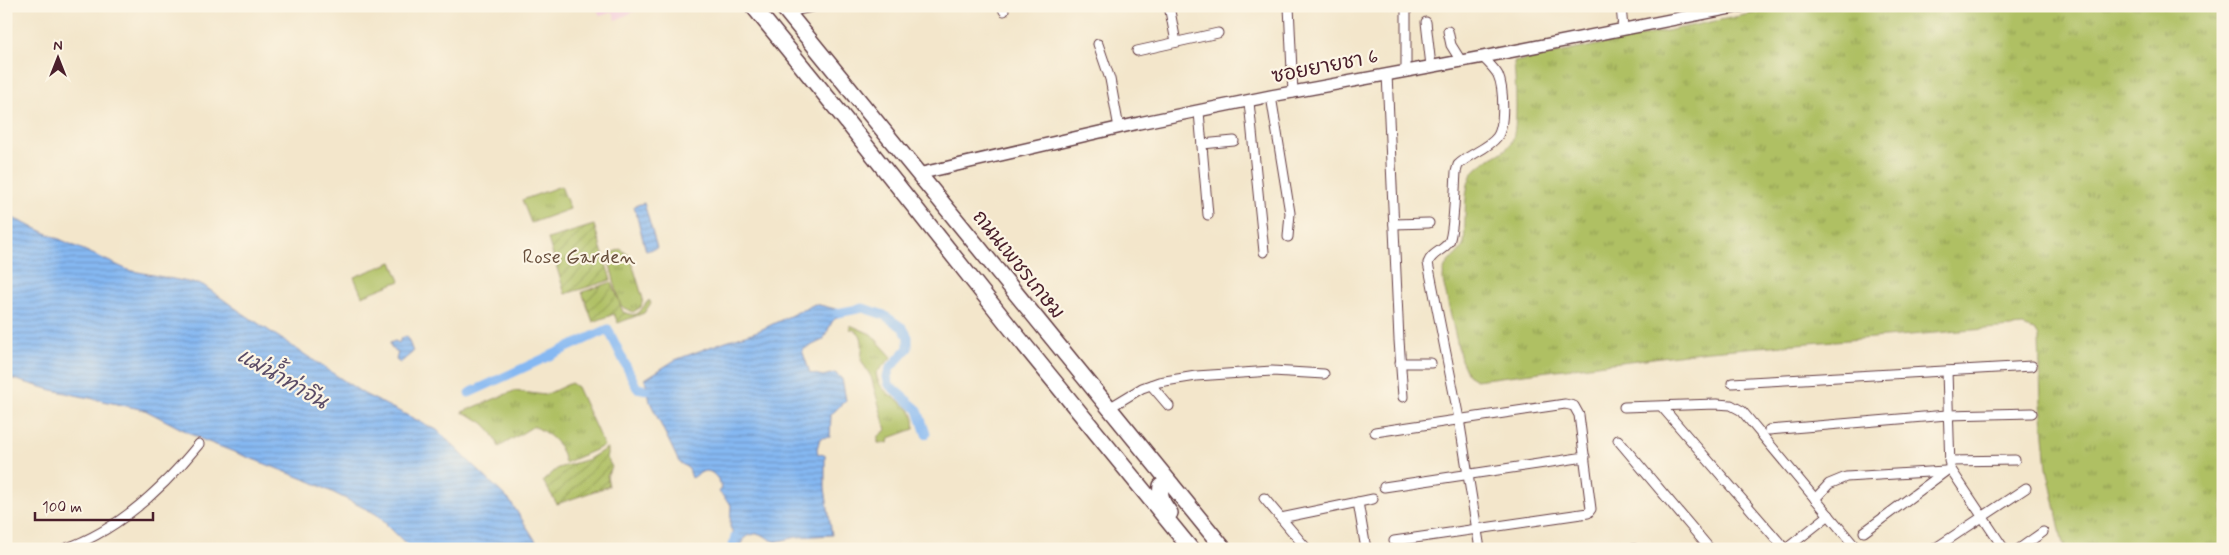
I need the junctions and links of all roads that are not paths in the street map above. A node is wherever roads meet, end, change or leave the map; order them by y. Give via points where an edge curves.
1 (753, 6) edge
2 (817, 6) edge
3 (1169, 6) edge
4 (1289, 6) edge
5 (1406, 6) edge
6 (1621, 6) edge
7 (1741, 6) edge
8 (784, 9) edge
9 (1426, 22) dead end
10 (1622, 29) junction
11 (1448, 31) dead end
12 (1218, 33) dead end
13 (1176, 42) junction
14 (1098, 44) dead end
15 (1137, 51) dead end
16 (1483, 58) junction
17 (1461, 61) junction
18 (1431, 66) junction
19 (1406, 71) junction
20 (1388, 74) junction
21 (1293, 93) junction
22 (1271, 96) junction
23 (1249, 102) junction
24 (1199, 112) junction
25 (1119, 128) junction
26 (1234, 141) dead end
27 (1202, 144) junction
28 (918, 174) junction
29 (1208, 215) dead end
30 (1429, 223) dead end
31 (1394, 224) junction
32 (1288, 237) dead end
33 (1264, 252) dead end
34 (1051, 337) junction
35 (1400, 363) junction
36 (1431, 363) dead end
37 (2032, 366) dead end
38 (1948, 371) junction
39 (1324, 374) dead end
40 (1732, 383) dead end
41 (1151, 385) junction
42 (1403, 397) dead end
43 (1169, 406) dead end
44 (1624, 407) dead end
45 (1662, 407) junction
46 (1109, 408) junction
47 (2032, 413) dead end
48 (1947, 415) junction
49 (1460, 419) junction
50 (1769, 430) dead end
51 (1375, 432) dead end
52 (1618, 440) dead end
53 (199, 444) dead end
54 (1585, 457) junction
55 (2015, 460) dead end
56 (1948, 467) junction
57 (1469, 476) junction
58 (1132, 477) junction
59 (1171, 484) junction
60 (1384, 487) dead end
61 (2026, 488) dead end
62 (1264, 498) dead end
63 (1373, 499) dead end
64 (1815, 499) junction
65 (1358, 502) junction
66 (1829, 515) junction
67 (1984, 516) junction
68 (1281, 518) junction
69 (1477, 530) junction
70 (1864, 532) dead end
71 (2043, 532) dead end
72 (1394, 540) dead end
73 (64, 549) edge
74 (1191, 549) edge
75 (1200, 549) edge
76 (1224, 549) edge
77 (1307, 549) edge
78 (1366, 549) edge
79 (1480, 549) edge
80 (1710, 549) edge
81 (1785, 549) edge
82 (1857, 549) edge
83 (1934, 549) edge
84 (2004, 549) edge
85 (2019, 549) edge

1 - 58 main road
2 - 8 street
3 - 13 street
4 - 21 street
5 - 19 street
6 - 10 street
7 - 10 street, ซอยยายชา 6
8 - 28 main road, ถนนเพชรเกษม
9 - 18 street
10 - 16 street, ซอยยายชา 6
11 - 17 street via 1451,46
12 - 13 street
13 - 15 street
14 - 25 street via 1110,79
16 - 17 street, ซอยยายชา 6
16 - 49 street via 1501,82 1500,131 1496,138 1458,165 1450,239 1428,263
17 - 18 street, ซอยยายชา 6
18 - 19 street, ซอยยายชา 6
19 - 20 street, ซอยยายชา 6
20 - 21 street, ซอยยายชา 6
20 - 31 street
21 - 22 street, ซอยยายชา 6
22 - 23 street, ซอยยายชา 6
22 - 32 street via 1290,213
23 - 24 street, ซอยยายชา 6
23 - 33 street
24 - 25 street, ซอยยายชา 6
24 - 27 street
25 - 28 street, ซอยยายชา 6
26 - 27 street
27 - 29 street
28 - 34 main road, ถนนเพชรเกษม
30 - 31 street
31 - 35 street
34 - 46 main road, ถนนเพชรเกษม
34 - 58 main road via 1048,342 1059,360 1141,462 1139,473
35 - 36 street
35 - 42 street
37 - 38 street
38 - 40 street
38 - 48 street
39 - 41 street via 1272,371 1196,376
41 - 43 street
41 - 46 street
44 - 45 street
45 - 64 street via 1731,405 1742,411
45 - 81 street
46 - 59 main road, ถนนเพชรเกษม
47 - 48 street
48 - 50 street
48 - 56 street
49 - 51 street
49 - 54 street via 1570,404 1579,415
49 - 57 street
52 - 80 street
53 - 73 street via 181,467 147,499 91,537
54 - 57 street
54 - 69 street via 1591,509 1588,513
55 - 56 street
56 - 64 street via 1846,477 1829,484
56 - 67 street
56 - 70 street
57 - 60 street
57 - 69 street
58 - 74 main road
59 - 75 main road via 1162,486 1162,502
59 - 76 main road, ถนนเพชรเกษม
61 - 67 street
62 - 68 street
63 - 65 street
64 - 66 street
65 - 68 street
65 - 78 street
66 - 81 street
66 - 82 street
67 - 83 street
67 - 84 street
68 - 77 street
69 - 72 street
69 - 79 street
71 - 85 street

